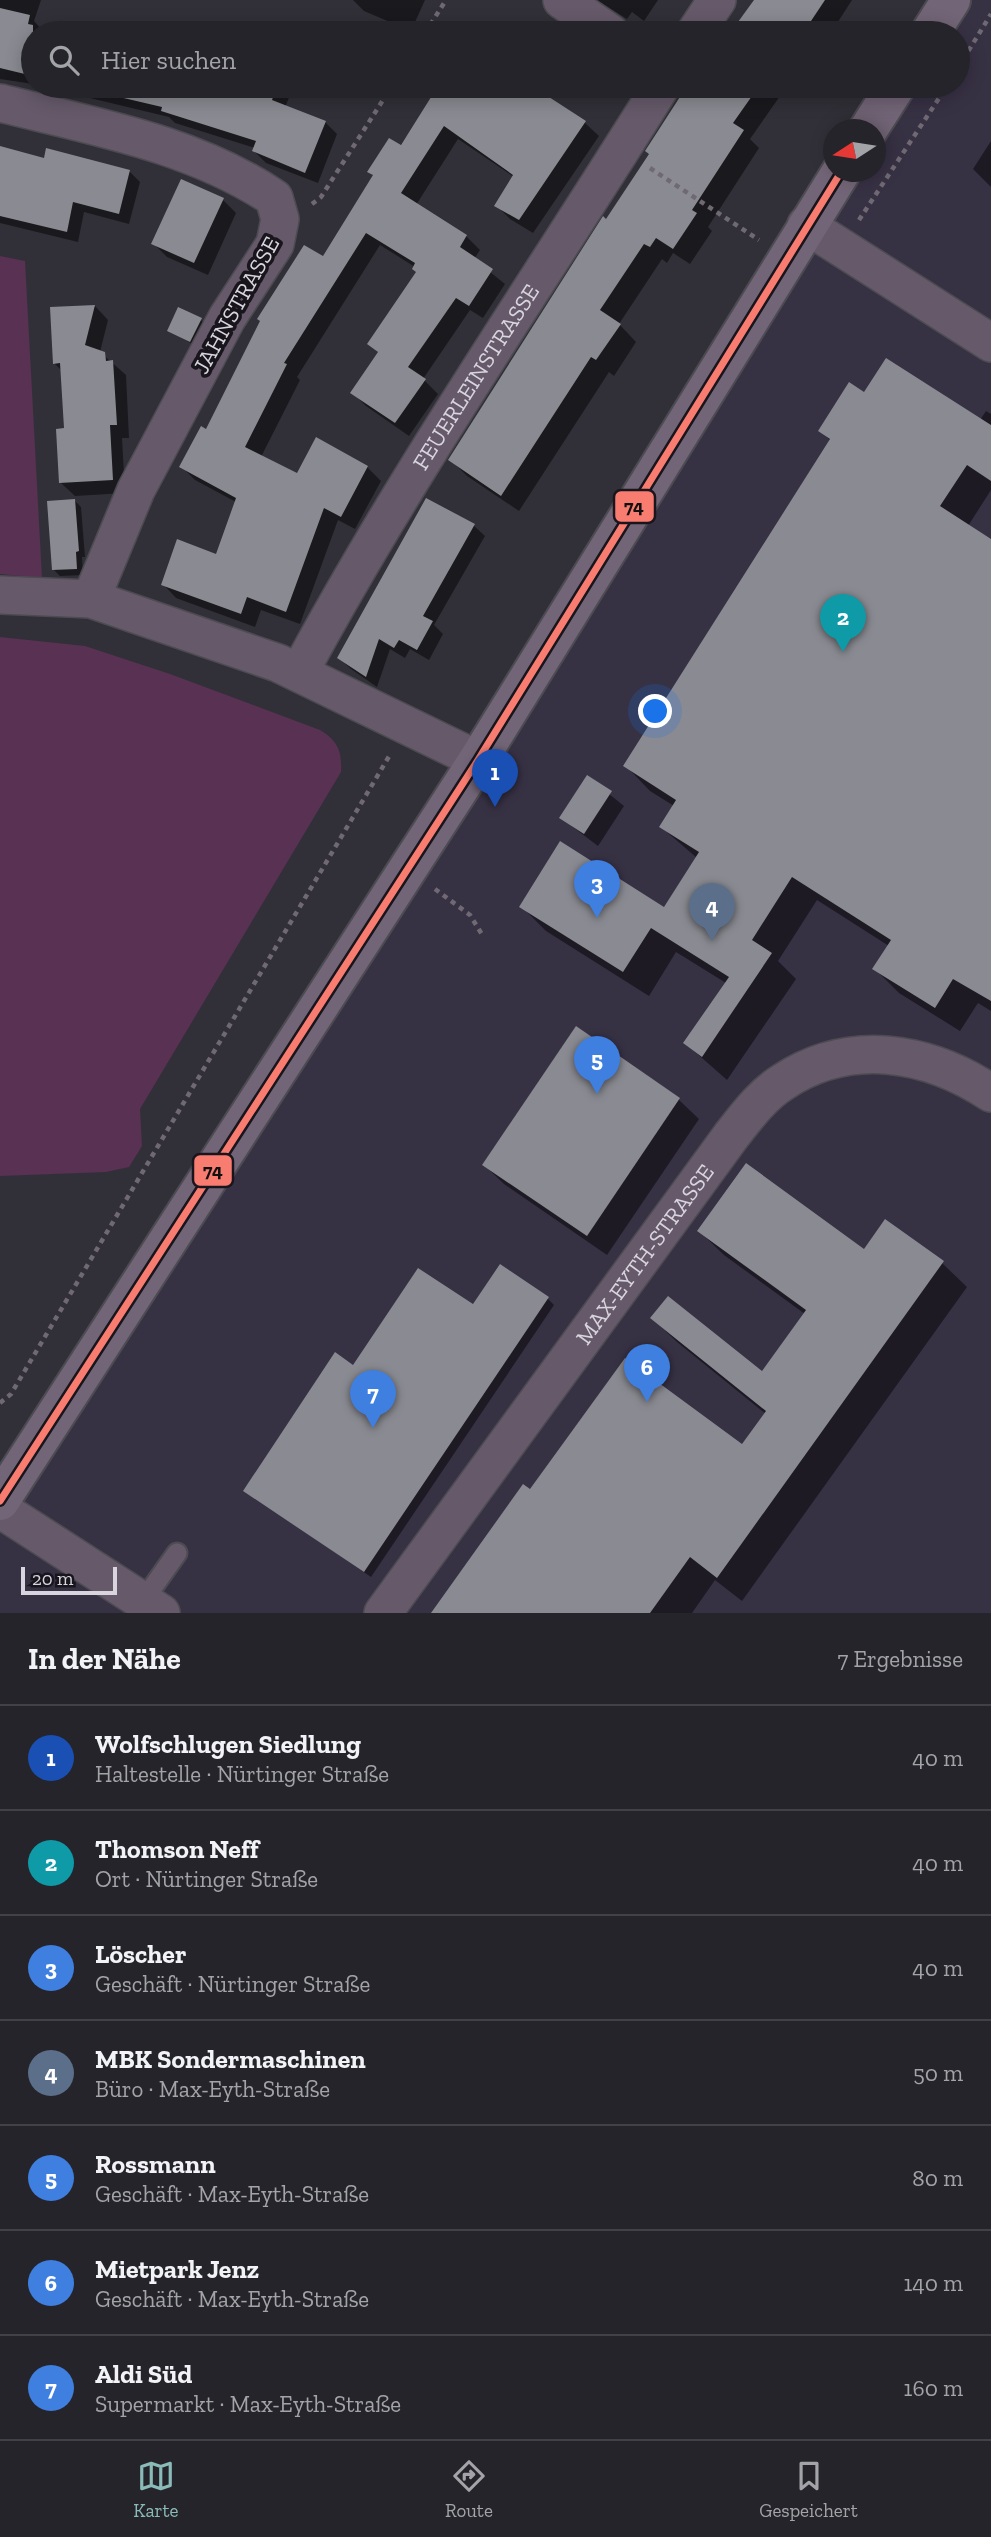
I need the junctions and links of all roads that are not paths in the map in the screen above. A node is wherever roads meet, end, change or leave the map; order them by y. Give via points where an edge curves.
1 (562, 0) edge
2 (717, 0) edge
3 (951, 0) edge
4 (593, 21) edge
5 (703, 21) edge
6 (938, 21) edge
7 (653, 98) edge
8 (888, 98) edge
9 (0, 103) edge
10 (875, 119) edge
11 (834, 182) edge
12 (806, 225) junction
13 (991, 343) edge
14 (0, 595) edge
15 (91, 599) junction
16 (299, 673) junction
17 (478, 760) junction
18 (991, 1093) edge
19 (0, 1501) edge
20 (0, 1509) edge
21 (177, 1553) dead end
22 (152, 1607) edge
23 (383, 1613) edge

1 - 4 street
2 - 5 street
3 - 6 main road
7 - 16 street, FEUERLEINSTRASSE via 426,454
8 - 10 main road
9 - 15 street, JAHNSTRASSE via 127,135 246,179 274,198 280,219 275,244 227,318 136,490
11 - 12 main road
12 - 13 street
12 - 17 main road
14 - 15 street
15 - 16 street
16 - 17 street
17 - 19 main road
18 - 23 street, MAX-EYTH-STRASSE via 923,1059 890,1056 846,1057 814,1064 781,1083 731,1136
20 - 22 street
21 - 22 lane

